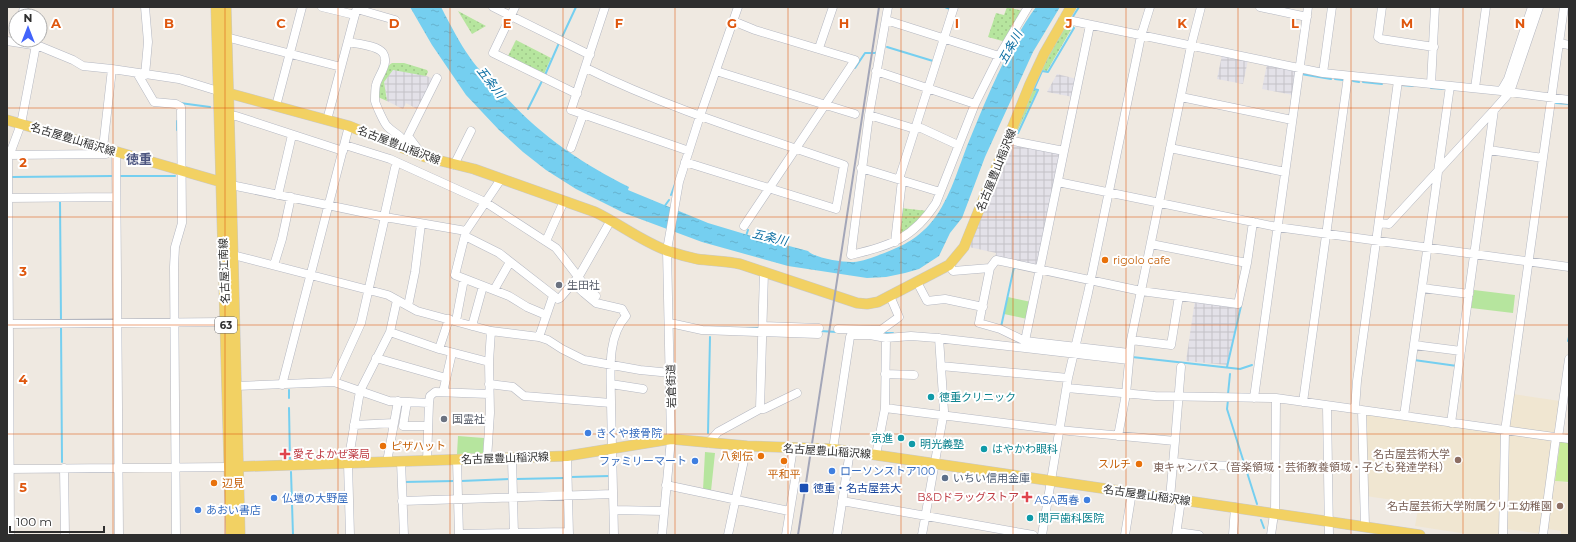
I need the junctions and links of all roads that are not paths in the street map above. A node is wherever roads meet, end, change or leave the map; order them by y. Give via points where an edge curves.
1 (145, 7) edge
2 (216, 7) edge
3 (226, 7) edge
4 (302, 7) edge
5 (322, 7) edge
6 (493, 7) edge
7 (515, 7) edge
8 (604, 7) edge
9 (738, 7) edge
10 (833, 7) edge
11 (888, 7) edge
12 (954, 7) edge
13 (1071, 7) edge
14 (1150, 7) edge
15 (1201, 7) edge
16 (1260, 7) edge
17 (1308, 7) edge
18 (1332, 7) edge
19 (1382, 7) edge
20 (1435, 7) edge
21 (1486, 7) edge
22 (1532, 7) edge
23 (1539, 7) edge
24 (1564, 7) edge
25 (1025, 8) edge
26 (356, 10) edge
27 (510, 16) junction
28 (1307, 17) junction
29 (1064, 19) junction
30 (395, 20) dead end
31 (886, 20) junction
32 (734, 21) junction
33 (1090, 26) junction
34 (1141, 36) junction
35 (226, 37) junction
36 (944, 39) junction
37 (348, 42) junction
38 (1559, 43) junction
39 (1569, 44) edge
40 (1191, 46) junction
41 (1434, 47) junction
42 (35, 48) edge
43 (43, 48) edge
44 (820, 48) junction
45 (290, 54) junction
46 (590, 55) junction
47 (999, 56) junction
48 (341, 67) junction
49 (586, 68) junction
50 (1300, 68) junction
51 (112, 69) junction
52 (716, 71) junction
53 (876, 71) junction
54 (1323, 73) junction
55 (141, 74) junction
56 (1348, 76) junction
57 (437, 78) dead end
58 (1398, 81) junction
59 (1431, 84) junction
60 (1450, 86) junction
61 (928, 88) junction
62 (1475, 88) junction
63 (1501, 91) junction
64 (223, 92) junction
65 (1510, 92) junction
66 (577, 94) junction
67 (1181, 97) junction
68 (1552, 98) junction
69 (1569, 100) edge
70 (975, 104) junction
71 (825, 105) junction
72 (276, 106) junction
73 (1494, 110) junction
74 (855, 114) dead end
75 (869, 114) junction
76 (583, 115) junction
77 (229, 116) junction
78 (700, 116) junction
79 (7, 120) edge
80 (327, 120) junction
81 (1292, 120) junction
82 (21, 124) junction
83 (349, 126) junction
84 (915, 129) junction
85 (471, 131) dead end
86 (292, 135) junction
87 (1008, 140) junction
88 (958, 145) junction
89 (344, 148) junction
90 (571, 148) dead end
91 (796, 148) junction
92 (1170, 148) junction
93 (405, 149) junction
94 (109, 150) junction
95 (1490, 150) junction
96 (689, 151) junction
97 (1064, 151) junction
98 (8, 155) edge
99 (423, 156) junction
100 (1543, 158) junction
101 (685, 162) junction
102 (454, 165) junction
103 (395, 168) dead end
104 (861, 168) junction
105 (1438, 171) junction
106 (181, 172) junction
107 (1285, 172) junction
108 (501, 178) junction
109 (900, 180) junction
110 (1058, 182) junction
111 (226, 184) junction
112 (769, 189) junction
113 (940, 192) junction
114 (1109, 192) junction
115 (278, 195) junction
116 (116, 197) junction
117 (291, 197) junction
118 (7, 198) edge
119 (564, 201) junction
120 (1159, 203) junction
121 (484, 204) junction
122 (329, 206) junction
123 (384, 217) junction
124 (611, 220) junction
125 (1253, 222) junction
126 (1379, 223) junction
127 (421, 224) junction
128 (744, 226) dead end
129 (1278, 227) junction
130 (465, 233) junction
131 (1326, 234) junction
132 (546, 241) junction
133 (1376, 241) junction
134 (895, 242) junction
135 (1151, 244) junction
136 (1427, 248) junction
137 (667, 250) junction
138 (1474, 254) junction
139 (234, 255) junction
140 (510, 262) junction
141 (1528, 262) junction
142 (1247, 263) junction
143 (949, 265) junction
144 (274, 266) junction
145 (1569, 267) edge
146 (990, 268) junction
147 (1040, 269) junction
148 (764, 272) junction
149 (311, 275) junction
150 (464, 279) junction
151 (576, 279) junction
152 (1091, 280) junction
153 (917, 282) junction
154 (483, 286) junction
155 (1422, 288) junction
156 (368, 290) junction
157 (494, 290) junction
158 (1141, 291) junction
159 (1469, 294) junction
160 (553, 296) junction
161 (596, 296) dead end
162 (890, 296) junction
163 (1179, 296) junction
164 (397, 300) junction
165 (408, 306) junction
166 (982, 307) junction
167 (546, 315) junction
168 (452, 320) junction
169 (174, 322) junction
170 (226, 322) junction
171 (117, 323) junction
172 (670, 323) junction
173 (8, 324) edge
174 (472, 326) junction
175 (763, 329) junction
176 (838, 329) dead end
177 (491, 331) junction
178 (818, 331) dead end
179 (390, 332) junction
180 (539, 337) junction
181 (886, 338) junction
182 (939, 338) junction
183 (1131, 340) junction
184 (1025, 341) junction
185 (1414, 346) junction
186 (439, 349) junction
187 (1075, 350) junction
188 (1461, 351) junction
189 (452, 353) junction
190 (1129, 357) junction
191 (376, 358) junction
192 (1569, 359) edge
193 (489, 362) junction
194 (611, 365) junction
195 (941, 366) junction
196 (1181, 367) dead end
197 (670, 373) junction
198 (885, 374) junction
199 (914, 375) dead end
200 (446, 378) junction
201 (1068, 378) junction
202 (334, 382) junction
203 (282, 384) junction
204 (489, 384) junction
205 (611, 384) junction
206 (236, 386) junction
207 (1067, 388) junction
208 (643, 389) dead end
209 (360, 390) junction
210 (443, 392) junction
211 (797, 393) dead end
212 (489, 394) junction
213 (1126, 394) junction
214 (1178, 396) junction
215 (1254, 398) junction
216 (1276, 398) junction
217 (398, 401) junction
218 (407, 402) junction
219 (1303, 402) junction
220 (429, 403) junction
221 (611, 403) junction
222 (1327, 406) junction
223 (885, 408) junction
224 (760, 409) junction
225 (1358, 410) junction
226 (944, 415) junction
227 (1404, 416) junction
228 (394, 423) junction
229 (1451, 423) junction
230 (354, 425) junction
231 (428, 426) junction
232 (1059, 430) junction
233 (1505, 431) junction
234 (1118, 436) junction
235 (1557, 438) junction
236 (671, 439) junction
237 (1569, 439) edge
238 (1175, 441) junction
239 (708, 443) junction
240 (747, 446) junction
241 (793, 448) junction
242 (612, 449) junction
243 (833, 450) junction
244 (850, 451) junction
245 (876, 455) junction
246 (567, 456) junction
247 (512, 458) junction
248 (487, 459) junction
249 (457, 460) junction
250 (427, 461) junction
251 (387, 462) junction
252 (401, 462) junction
253 (1173, 462) junction
254 (348, 463) junction
255 (935, 463) junction
256 (1243, 466) dead end
257 (176, 467) junction
258 (234, 467) junction
259 (64, 468) junction
260 (118, 468) junction
261 (8, 469) edge
262 (1051, 480) junction
263 (666, 485) junction
264 (1132, 492) junction
265 (613, 494) junction
266 (568, 495) junction
267 (513, 497) junction
268 (1170, 498) junction
269 (458, 499) junction
270 (735, 500) junction
271 (1181, 500) junction
272 (402, 501) junction
273 (842, 501) junction
274 (1235, 508) junction
275 (614, 510) junction
276 (664, 511) junction
277 (790, 511) junction
278 (1274, 514) junction
279 (925, 516) junction
280 (1329, 522) junction
281 (1365, 527) junction
282 (569, 533) edge
283 (1384, 533) edge
284 (514, 534) edge
285 (1177, 534) edge
286 (10, 535) edge
287 (65, 535) edge
288 (119, 535) edge
289 (176, 535) edge
290 (231, 535) edge
291 (240, 535) edge
292 (350, 535) edge
293 (404, 535) edge
294 (459, 535) edge
295 (614, 535) edge
296 (662, 535) edge
297 (728, 535) edge
298 (786, 535) edge
299 (837, 535) edge
300 (922, 535) edge
301 (1033, 535) edge
302 (1042, 535) edge
303 (1124, 535) edge
304 (1199, 535) edge
305 (1233, 535) edge
306 (1271, 535) edge
307 (1329, 535) edge
308 (1420, 535) edge
309 (1503, 535) edge
310 (1542, 535) edge

1 - 55 street via 148,42
2 - 64 main road, 名古屋江南線 / 63
3 - 35 main road, 名古屋江南線 / 63
4 - 45 street
5 - 26 street
6 - 27 street
7 - 27 street
8 - 46 street
9 - 32 street
10 - 44 street
11 - 31 street
12 - 36 street
13 - 29 main road, 名古屋豊山稲沢線
14 - 34 street
15 - 40 street
16 - 28 street
17 - 28 street
18 - 54 street
19 - 41 street via 1378,37 1380,40
20 - 41 street
21 - 62 street
22 - 63 street via 1508,79
23 - 65 street
24 - 38 street
25 - 47 street
26 - 30 street
26 - 37 street
27 - 46 street
27 - 66 street via 493,53
28 - 50 street
29 - 33 street
29 - 87 main road, 名古屋豊山稲沢線 via 1037,69
31 - 36 street
31 - 53 street
32 - 44 street via 755,30
32 - 52 street
33 - 34 street
33 - 97 street
34 - 40 street
34 - 114 street
35 - 45 street
35 - 64 main road, 名古屋江南線 / 63
36 - 47 street
36 - 61 street
37 - 48 street
37 - 93 street via 377,48 382,52 383,70 376,85 375,102 386,126 402,137
38 - 39 street
38 - 68 street
40 - 50 street
40 - 67 street
41 - 59 street
42 - 82 street
43 - 51 street via 83,66
44 - 71 street via 855,60
45 - 48 street
45 - 72 street
46 - 49 street
47 - 70 street
48 - 80 street
49 - 66 street
49 - 78 street via 613,82
50 - 54 street
50 - 81 street
51 - 55 street
51 - 94 street
52 - 71 street
52 - 78 street
53 - 61 street
53 - 75 street
54 - 56 street
55 - 64 street via 179,79
55 - 106 street via 154,102 176,104 181,107
56 - 58 street
56 - 131 street
57 - 99 street via 408,136
58 - 59 street
58 - 126 street
59 - 60 street
60 - 62 street
60 - 105 street
61 - 70 street
61 - 84 street
62 - 63 street
63 - 65 street
64 - 72 main road, 名古屋豊山稲沢線
64 - 77 main road, 名古屋江南線 / 63
64 - 111 main road, 名古屋江南線 / 63
65 - 68 street
65 - 73 street
66 - 76 street via 571,110
67 - 81 street
67 - 92 street
68 - 69 street
68 - 100 street
70 - 88 street
71 - 74 street
71 - 91 street
72 - 80 main road, 名古屋豊山稲沢線
73 - 95 street
73 - 105 street
75 - 84 street
75 - 104 street
76 - 90 street
76 - 96 street
77 - 86 street via 236,116
77 - 111 main road, 名古屋江南線 / 63
78 - 91 street
78 - 96 street
79 - 82 main road, 名古屋豊山稲沢線
80 - 83 main road, 名古屋豊山稲沢線
81 - 107 street
82 - 94 main road, 名古屋豊山稲沢線
82 - 98 street
83 - 89 street
83 - 93 main road, 名古屋豊山稲沢線
84 - 88 street via 921,128
84 - 109 street
85 - 102 street
86 - 89 street
86 - 115 street
87 - 97 street
87 - 143 main road, 名古屋豊山稲沢線 via 968,241
88 - 113 street
89 - 121 street via 390,159
89 - 122 street
91 - 112 street
91 - 112 street via 844,165 836,209
92 - 107 street
92 - 120 street
93 - 99 main road, 名古屋豊山稲沢線
94 - 98 street via 106,154
94 - 106 main road, 名古屋豊山稲沢線
94 - 116 street
95 - 100 street
95 - 138 street
96 - 101 street
97 - 110 street
98 - 118 street
99 - 102 main road, 名古屋豊山稲沢線
100 - 141 street
101 - 112 street
101 - 137 street, 岩倉街道
102 - 108 main road, 名古屋豊山稲沢線
103 - 123 street
104 - 109 street
104 - 134 street via 851,255
105 - 126 street via 1388,224
105 - 136 street
106 - 111 main road, 名古屋豊山稲沢線
106 - 169 street via 182,223 175,247
107 - 129 street
108 - 119 main road, 名古屋豊山稲沢線
108 - 121 street
109 - 113 street
109 - 134 street
110 - 114 street
110 - 147 street
111 - 115 street
111 - 139 main road, 名古屋江南線 / 63
111 - 170 main road, 名古屋江南線 / 63
112 - 128 street
113 - 134 street via 925,219
114 - 120 street
114 - 152 street
115 - 117 street
116 - 118 street
116 - 171 street
117 - 122 street
117 - 144 street
118 - 173 street
119 - 124 main road, 名古屋豊山稲沢線
119 - 132 street
120 - 125 street
120 - 135 street
121 - 130 street
121 - 132 street
122 - 123 street
122 - 149 street
123 - 127 street
123 - 156 street
124 - 137 main road, 名古屋豊山稲沢線 via 641,239
124 - 151 street
125 - 129 street
125 - 142 street
126 - 133 street
127 - 130 street
127 - 165 street
129 - 131 street
129 - 215 street
130 - 140 street
130 - 150 street via 455,276
131 - 133 street
131 - 219 street
132 - 151 street via 556,248
133 - 136 street
133 - 225 street via 1355,391
135 - 142 street
135 - 158 street
136 - 138 street
136 - 155 street
137 - 148 main road, 名古屋豊山稲沢線 via 698,259 740,264
137 - 172 street, 岩倉街道
138 - 141 street
138 - 159 street
139 - 144 street
139 - 206 main road, 名古屋江南線 / 63
140 - 157 street
140 - 160 street
141 - 145 street
141 - 233 street
142 - 163 street via 1238,304
143 - 146 street via 953,271
143 - 153 main road, 名古屋豊山稲沢線
144 - 149 street
146 - 147 street via 996,260
146 - 166 street
147 - 152 street
147 - 184 street
148 - 162 main road, 名古屋豊山稲沢線 via 857,304 878,302
148 - 175 street
149 - 156 street
149 - 203 street
150 - 154 street
150 - 168 street
151 - 160 street via 560,298
151 - 161 street
151 - 194 street via 587,296 596,303 622,309 626,316 616,335
152 - 158 street
152 - 187 street
153 - 162 main road, 名古屋豊山稲沢線
153 - 166 street via 927,301 945,299
154 - 157 street
154 - 174 street
155 - 159 street
155 - 185 street
156 - 164 street
156 - 202 street via 361,323
157 - 167 street
158 - 163 street
158 - 183 street
159 - 188 street
160 - 167 street
162 - 176 street via 899,317 881,330
163 - 183 street via 1171,346
164 - 165 street
164 - 179 street
165 - 168 street via 417,311
166 - 184 street via 979,323 1000,329
167 - 180 street
168 - 174 street
168 - 186 street
169 - 170 street
169 - 171 street
169 - 257 street
170 - 258 main road, 名古屋江南線 / 63
171 - 173 street
171 - 260 street
172 - 175 street via 702,330
172 - 197 street, 岩倉街道
173 - 261 street
174 - 177 street
175 - 178 street
175 - 224 street
177 - 180 street
177 - 193 street
179 - 186 street
179 - 191 street
180 - 194 street via 584,360
181 - 182 street
181 - 198 street
181 - 243 street via 870,335 850,337
182 - 187 street
182 - 195 street
183 - 190 street
184 - 187 street
185 - 188 street
185 - 227 street
186 - 189 street
187 - 190 street
187 - 201 street
188 - 229 street
189 - 193 street
189 - 200 street
190 - 213 street
191 - 200 street
191 - 209 street
192 - 235 street
193 - 204 street
194 - 197 street
194 - 205 street
195 - 201 street
195 - 226 street
196 - 214 street
197 - 236 street, 岩倉街道
198 - 199 street
198 - 223 street
200 - 210 street
201 - 207 street
202 - 203 street
202 - 209 street
203 - 206 street
204 - 212 street
204 - 221 street via 513,387 524,396
205 - 208 street
205 - 221 street
206 - 258 main road, 名古屋江南線 / 63
207 - 213 street
207 - 232 street
209 - 217 street via 390,401
209 - 230 street
210 - 212 street
210 - 220 street via 432,394
211 - 224 street
212 - 248 street
213 - 214 street
213 - 234 street
214 - 215 street
214 - 238 street
215 - 216 street
216 - 219 street
216 - 278 street
217 - 218 street
217 - 228 street
218 - 220 street
218 - 231 street via 403,426
219 - 222 street
220 - 231 street
221 - 242 street
222 - 225 street
222 - 280 street
223 - 226 street
223 - 245 street
224 - 239 street via 718,432
225 - 227 street
225 - 281 street
226 - 232 street
226 - 255 street
227 - 229 street
228 - 230 street
228 - 251 street
229 - 233 street
230 - 254 street
231 - 250 street
232 - 234 street
232 - 262 street
233 - 235 street
233 - 309 street
234 - 238 street
235 - 237 street
235 - 310 street
236 - 239 main road, 名古屋豊山稲沢線
236 - 242 main road, 名古屋豊山稲沢線
236 - 263 street, 岩倉街道
238 - 253 street
239 - 240 main road, 名古屋豊山稲沢線
240 - 241 main road, 名古屋豊山稲沢線
240 - 270 street
241 - 243 main road, 名古屋豊山稲沢線
241 - 277 street via 789,473 796,474
242 - 246 main road, 名古屋豊山稲沢線
242 - 265 street
243 - 244 main road, 名古屋豊山稲沢線
244 - 245 main road, 名古屋豊山稲沢線
244 - 273 street
245 - 255 main road, 名古屋豊山稲沢線
246 - 247 main road, 名古屋豊山稲沢線
246 - 266 street
247 - 248 main road, 名古屋豊山稲沢線
247 - 267 street
248 - 249 main road, 名古屋豊山稲沢線
249 - 250 main road, 名古屋豊山稲沢線
249 - 269 street
250 - 252 main road, 名古屋豊山稲沢線
251 - 252 main road, 名古屋豊山稲沢線
251 - 254 main road, 名古屋豊山稲沢線
252 - 272 street
253 - 256 street
253 - 268 street
254 - 258 main road, 名古屋豊山稲沢線
254 - 292 street
255 - 262 main road, 名古屋豊山稲沢線
255 - 279 street
257 - 258 street
257 - 260 street
257 - 289 street
258 - 290 main road, 名古屋江南線 / 63
258 - 291 main road, 名古屋江南線 / 63
259 - 260 street
259 - 261 street
259 - 287 street
260 - 288 street
261 - 286 street
262 - 264 main road, 名古屋豊山稲沢線
262 - 302 street
263 - 270 street
263 - 276 street, 岩倉街道
264 - 268 main road, 名古屋豊山稲沢線
264 - 303 street
265 - 266 street
265 - 275 street
266 - 267 street
266 - 282 street
267 - 269 street
267 - 284 street
268 - 271 main road, 名古屋豊山稲沢線
269 - 272 street
269 - 294 street
270 - 277 street
270 - 297 street
271 - 274 main road, 名古屋豊山稲沢線
271 - 285 street
272 - 293 street
273 - 279 street
273 - 299 street
274 - 278 main road, 名古屋豊山稲沢線
274 - 305 street
275 - 276 street
275 - 295 street
276 - 296 street, 岩倉街道
277 - 298 street
278 - 280 main road, 名古屋豊山稲沢線
278 - 306 street
279 - 300 street
279 - 301 street
280 - 281 main road, 名古屋豊山稲沢線
280 - 307 street
281 - 283 main road, 名古屋豊山稲沢線
282 - 284 street
283 - 308 main road, 名古屋豊山稲沢線
284 - 294 street
285 - 304 street

